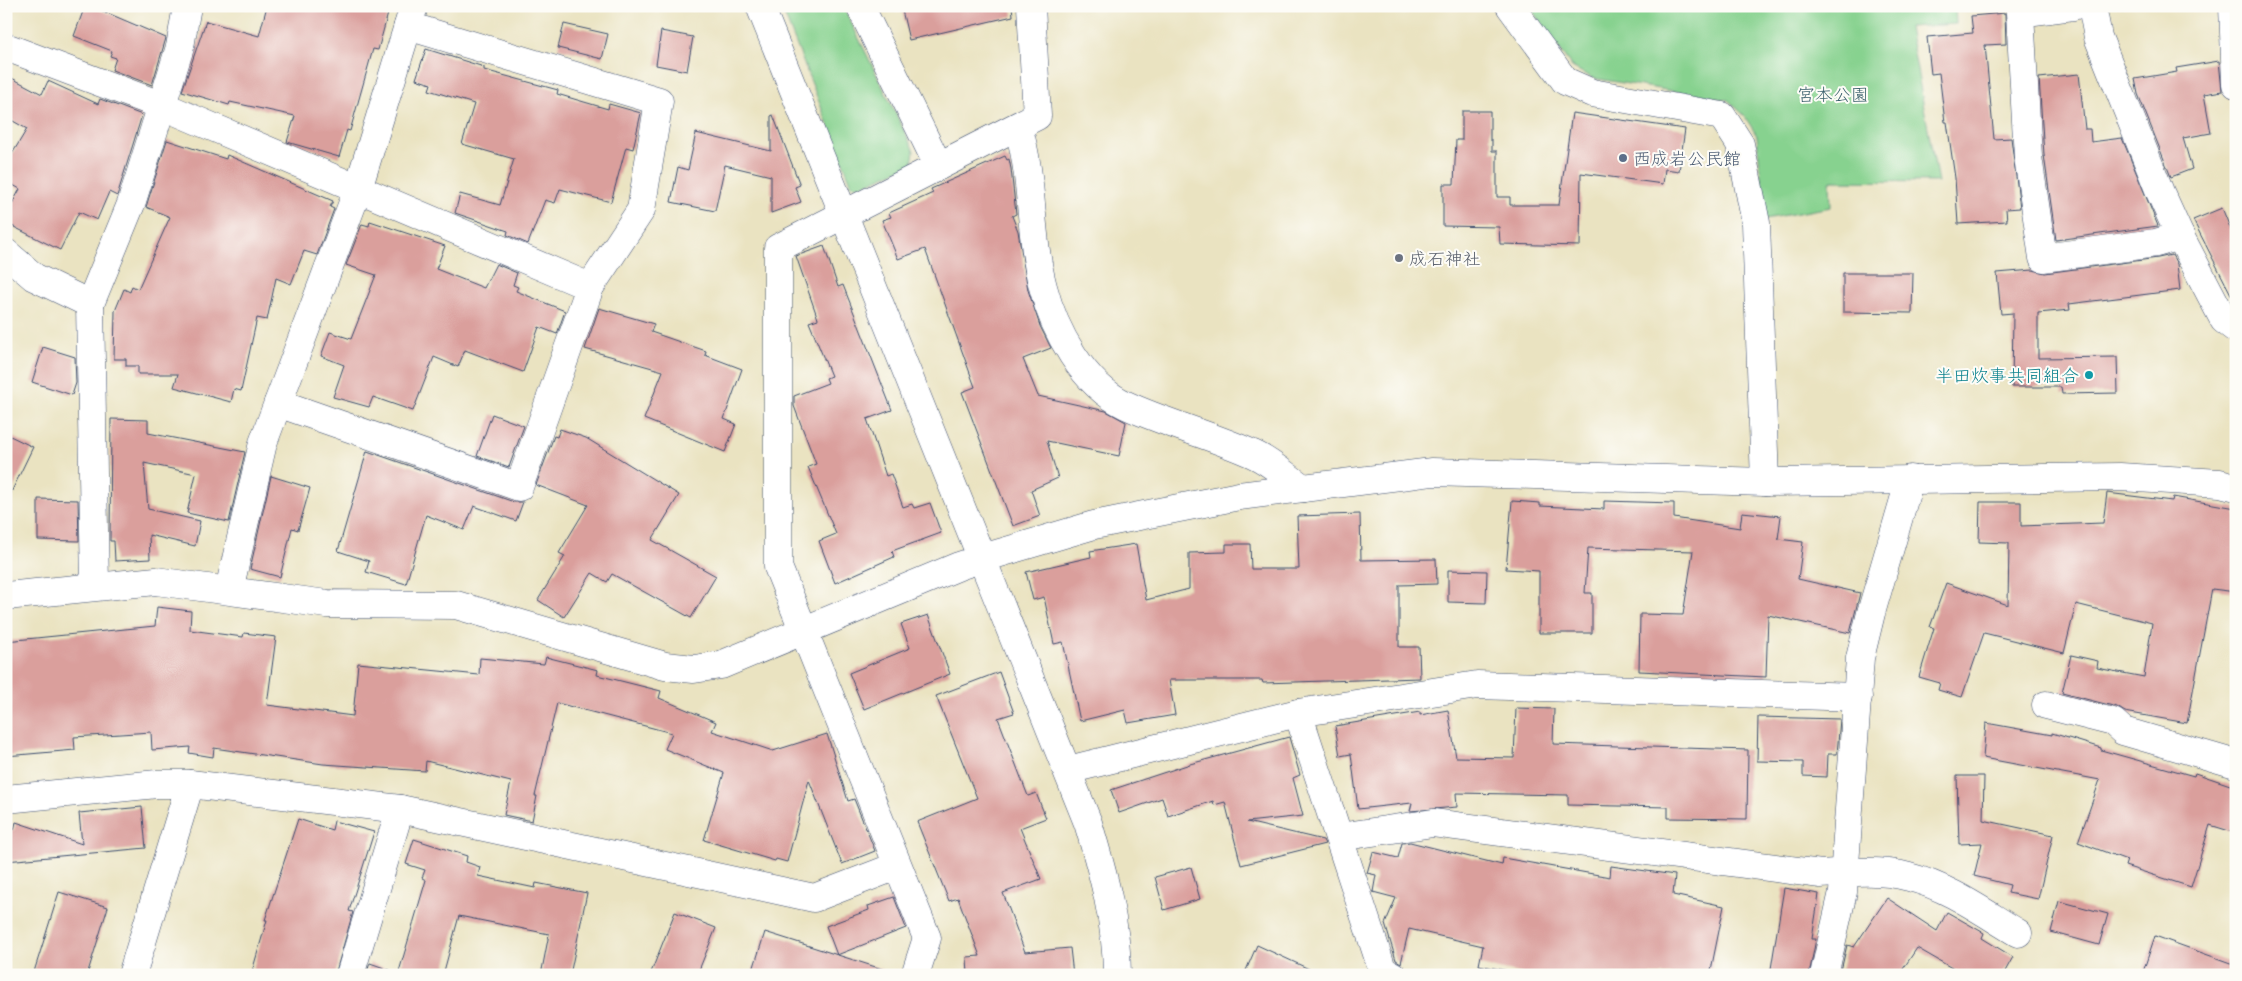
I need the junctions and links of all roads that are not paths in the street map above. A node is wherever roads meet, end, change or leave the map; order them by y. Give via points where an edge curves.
1 (187, 6) edge
2 (760, 6) edge
3 (860, 6) edge
4 (1031, 6) edge
5 (1510, 6) edge
6 (2073, 6) edge
7 (2092, 6) edge
8 (2233, 6) edge
9 (411, 16) edge
10 (6, 48) edge
11 (2236, 84) edge
12 (163, 106) junction
13 (1018, 126) junction
14 (938, 166) junction
15 (358, 189) junction
16 (845, 214) junction
17 (2180, 236) junction
18 (6, 253) edge
19 (590, 287) junction
20 (90, 304) junction
21 (2236, 329) edge
22 (278, 403) junction
23 (1910, 479) junction
24 (2234, 481) edge
25 (1765, 482) junction
26 (1303, 488) junction
27 (983, 558) junction
28 (95, 586) junction
29 (229, 590) junction
30 (6, 596) edge
31 (804, 631) junction
32 (1858, 697) junction
33 (2046, 705) dead end
34 (1298, 713) junction
35 (2236, 764) edge
36 (1068, 770) junction
37 (190, 784) junction
38 (6, 799) edge
39 (400, 809) junction
40 (1338, 837) junction
41 (897, 866) junction
42 (1844, 873) junction
43 (2018, 933) dead end
44 (1386, 974) edge
45 (132, 975) edge
46 (350, 975) edge
47 (915, 975) edge
48 (1117, 975) edge
49 (1824, 975) edge

1 - 12 street via 180,47
2 - 16 street
3 - 14 street
4 - 13 street via 1037,116
5 - 25 street via 1565,81 1592,92 1722,116 1740,144 1756,223
6 - 17 street via 2020,13 2028,157 2043,258 2156,243
7 - 17 street via 2098,37
8 - 11 street
9 - 15 street
9 - 19 street via 659,101 641,210
10 - 12 street
12 - 15 street
12 - 20 street via 131,204
13 - 14 street
13 - 26 street via 1026,151 1042,285 1064,342 1084,370 1124,404 1255,454
14 - 16 street
15 - 19 street
15 - 22 street
16 - 27 street
16 - 31 street via 778,248 778,567
17 - 21 street via 2224,320
18 - 20 street via 34,277
19 - 22 street via 519,487
20 - 28 street
22 - 29 street via 263,442
23 - 24 street via 2120,476
23 - 25 street
23 - 32 street via 1860,658
25 - 26 street via 1432,472
26 - 27 street via 1239,496 1094,525
27 - 31 street
27 - 36 street
28 - 29 street via 156,580
28 - 30 street
29 - 31 street via 327,604 456,605 665,666 694,669 721,665
31 - 41 street
32 - 34 street via 1477,685
32 - 42 street
33 - 35 street via 2113,722 2123,731
34 - 36 street
34 - 40 street
36 - 48 street via 1106,882 1117,951
37 - 38 street via 157,784
37 - 39 street
37 - 45 street
39 - 41 street via 814,898
39 - 46 street
40 - 42 street via 1433,823 1821,874
40 - 44 street
41 - 47 street via 927,938
42 - 43 street via 1865,871 1908,876 1945,890
42 - 49 street via 1843,892

